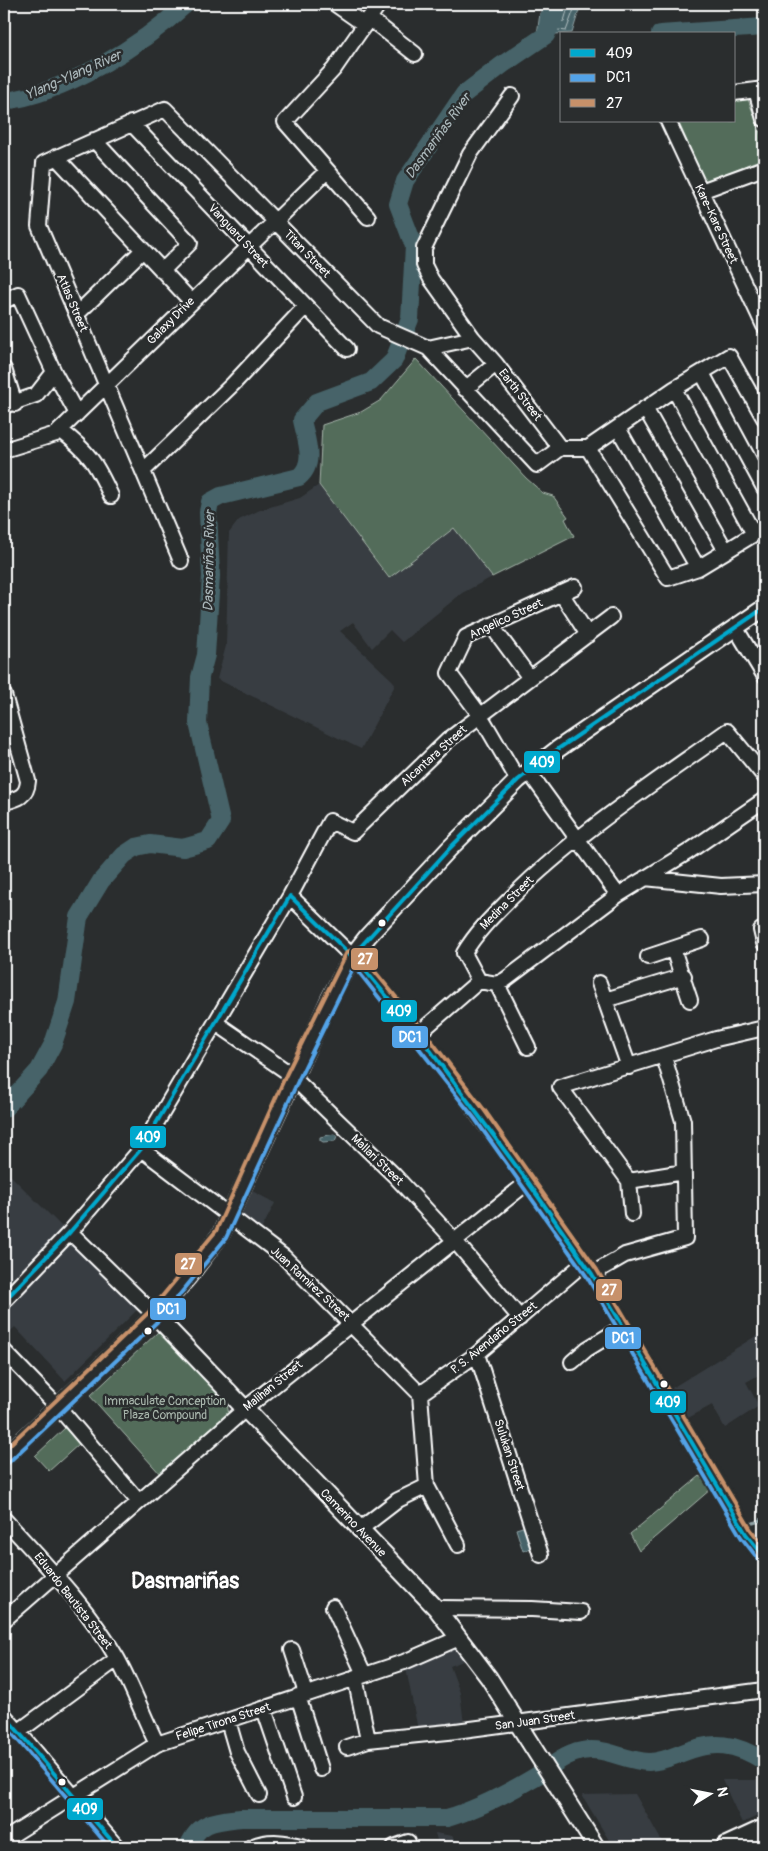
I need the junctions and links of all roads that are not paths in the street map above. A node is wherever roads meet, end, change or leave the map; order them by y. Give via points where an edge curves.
1 (335, 4) edge
2 (379, 4) edge
3 (367, 21) junction
4 (415, 54) dead end
5 (760, 90) edge
6 (736, 93) edge
7 (512, 96) dead end
8 (165, 109) joint
9 (764, 119) edge
10 (131, 122) junction
11 (668, 122) edge
12 (94, 140) junction
13 (56, 157) junction
14 (764, 168) edge
15 (326, 171) junction
16 (701, 191) junction
17 (368, 216) dead end
18 (276, 222) junction
19 (248, 248) junction
20 (142, 251) junction
21 (162, 271) junction
22 (4, 301) edge
23 (191, 301) junction
24 (306, 306) junction
25 (77, 314) junction
26 (764, 326) edge
27 (473, 338) junction
28 (428, 348) junction
29 (347, 349) dead end
30 (496, 364) junction
31 (4, 369) edge
32 (54, 372) junction
33 (702, 373) junction
34 (106, 387) junction
35 (465, 389) junction
36 (674, 389) junction
37 (9, 405) edge
38 (645, 408) junction
39 (77, 414) junction
40 (764, 418) edge
41 (618, 428) junction
42 (60, 430) junction
43 (560, 448) junction
44 (588, 448) junction
45 (4, 450) edge
46 (144, 470) junction
47 (764, 488) edge
48 (111, 496) dead end
49 (759, 531) edge
50 (726, 551) junction
51 (181, 561) dead end
52 (698, 568) junction
53 (575, 587) dead end
54 (561, 593) junction
55 (764, 608) edge
56 (611, 617) dead end
57 (491, 625) junction
58 (735, 627) junction
59 (588, 635) junction
60 (764, 675) edge
61 (530, 678) junction
62 (4, 695) edge
63 (480, 715) junction
64 (523, 776) junction
65 (764, 776) edge
66 (764, 800) edge
67 (4, 802) edge
68 (578, 838) junction
69 (646, 878) junction
70 (764, 884) edge
71 (618, 895) junction
72 (290, 896) junction
73 (702, 939) dead end
74 (674, 949) junction
75 (353, 955) junction
76 (648, 957) dead end
77 (684, 976) junction
78 (479, 982) junction
79 (599, 983) dead end
80 (497, 984) junction
81 (605, 1000) junction
82 (690, 1000) dead end
83 (216, 1023) junction
84 (764, 1028) edge
85 (418, 1034) junction
86 (528, 1047) dead end
87 (664, 1057) junction
88 (629, 1067) junction
89 (292, 1078) junction
90 (141, 1149) junction
91 (684, 1172) junction
92 (629, 1181) junction
93 (528, 1182) junction
94 (632, 1214) dead end
95 (231, 1215) junction
96 (70, 1232) junction
97 (455, 1241) junction
98 (588, 1269) junction
99 (4, 1301) edge
100 (155, 1315) junction
101 (520, 1318) junction
102 (352, 1323) junction
103 (623, 1327) junction
104 (4, 1351) edge
105 (477, 1354) junction
106 (572, 1362) dead end
107 (420, 1394) junction
108 (59, 1408) junction
109 (245, 1409) junction
110 (4, 1458) edge
111 (427, 1486) junction
112 (138, 1502) junction
113 (4, 1519) edge
114 (359, 1530) junction
115 (458, 1545) dead end
116 (541, 1555) dead end
117 (764, 1556) edge
118 (56, 1576) junction
119 (333, 1607) dead end
120 (436, 1608) junction
121 (581, 1612) dead end
122 (4, 1620) edge
123 (459, 1638) junction
124 (292, 1650) dead end
125 (117, 1659) junction
126 (360, 1676) junction
127 (764, 1690) edge
128 (302, 1694) junction
129 (264, 1709) junction
130 (5, 1718) edge
131 (228, 1721) junction
132 (518, 1723) junction
133 (18, 1732) junction
134 (368, 1740) junction
135 (156, 1744) junction
136 (347, 1747) dead end
137 (321, 1769) dead end
138 (259, 1795) dead end
139 (72, 1797) junction
140 (294, 1797) dead end
141 (764, 1830) edge
142 (4, 1840) edge
143 (408, 1842) dead end
144 (764, 1843) edge
145 (734, 1846) edge
146 (117, 1847) edge
147 (251, 1847) edge
148 (304, 1847) edge
149 (394, 1847) edge
150 (596, 1847) edge
151 (756, 1847) edge

1 - 3 street
2 - 3 street
3 - 4 street
3 - 15 street via 334,69 285,122
5 - 6 street
5 - 9 street
7 - 27 street, Earth Street via 470,154 424,248 426,271
8 - 10 street, Atlas Street
8 - 18 street, Titan Street
10 - 12 street, Atlas Street
10 - 19 street, Vanguard Street
11 - 16 street, Kare-Kare Street
12 - 13 street, Atlas Street
12 - 21 street via 190,243
13 - 20 street
13 - 25 street, Atlas Street via 44,163 39,226
14 - 16 street
15 - 17 street
15 - 18 street, Galaxy Drive
16 - 26 street, Kare-Kare Street
18 - 19 street, Galaxy Drive
18 - 28 street, Titan Street via 378,326
19 - 23 street, Galaxy Drive
19 - 24 street, Vanguard Street
20 - 21 street
20 - 25 street
21 - 23 street
22 - 32 street via 18,294
23 - 34 street, Galaxy Drive
24 - 29 street, Vanguard Street
24 - 46 street via 239,378
25 - 34 street, Atlas Street
27 - 28 street
27 - 30 street, Earth Street
28 - 35 street
30 - 35 street
30 - 43 street, Earth Street
31 - 37 street
32 - 37 street via 36,395
32 - 39 street
33 - 36 street
33 - 40 street via 729,356
33 - 47 street
34 - 39 street, Galaxy Drive
34 - 46 street, Atlas Street
35 - 43 street via 537,465
36 - 38 street
36 - 49 street
38 - 41 street
38 - 50 street
39 - 42 street, Galaxy Drive
41 - 44 street
41 - 52 street
42 - 45 street, Galaxy Drive
42 - 48 street via 85,449
43 - 44 street
44 - 52 street via 668,578
46 - 51 street, Atlas Street
49 - 50 street
50 - 52 street
53 - 54 street, Angelico Street
54 - 57 street, Angelico Street
54 - 59 street
55 - 58 main road
56 - 59 street
57 - 61 street
57 - 63 street, Angelico Street via 466,637 449,673
58 - 60 street
58 - 64 main road
59 - 61 street
61 - 63 street
62 - 67 street via 28,781 28,789 18,799
63 - 64 street, Alcantara Street
63 - 72 street, Alcantara Street via 448,740 353,832 330,820
64 - 68 street
64 - 75 main road via 449,849
65 - 68 street via 727,730
66 - 69 street
68 - 71 street
68 - 78 street, Medina Street via 475,934 464,953
69 - 70 street via 721,886
69 - 71 street
71 - 80 street
72 - 75 street
72 - 83 street
73 - 74 street
74 - 76 street
74 - 77 street
75 - 85 street
75 - 89 main road
77 - 81 street
77 - 82 street
78 - 80 street
78 - 85 street
79 - 81 street
80 - 86 street
81 - 88 street
83 - 89 street, Mallari Street
83 - 90 street
84 - 87 street
85 - 93 street
87 - 88 street
87 - 91 street via 683,1121
88 - 92 street via 560,1086
89 - 95 main road
89 - 97 street, Mallari Street via 394,1175
90 - 95 street, Juan Ramirez Street
90 - 96 street
91 - 92 street
91 - 98 street, P. S. Avendaño Street via 685,1238
92 - 94 street
93 - 97 street, Malihan Street
93 - 98 street
95 - 100 main road via 221,1234
95 - 102 street, Juan Ramirez Street via 284,1257
96 - 99 street
96 - 100 street, Camerino Avenue
97 - 101 street, Mallari Street
97 - 102 street, Malihan Street
98 - 101 street, P. S. Avendaño Street
98 - 103 street
100 - 108 main road
100 - 109 main road, Camerino Avenue
101 - 105 street, P. S. Avendaño Street
102 - 107 street, Juan Ramirez Street
102 - 109 street, Malihan Street
103 - 106 street via 587,1348
103 - 117 street via 746,1534
104 - 108 street
105 - 107 street, P. S. Avendaño Street
105 - 116 street, Sulukan Street
107 - 111 street
108 - 110 main road
108 - 112 street
109 - 112 street, Malihan Street
109 - 114 main road, Camerino Avenue
111 - 114 street via 398,1500
111 - 115 street
112 - 118 street, Malihan Street
113 - 118 street, Eduardo Bautista Street
114 - 120 main road, Camerino Avenue
118 - 122 street, Malihan Street
118 - 125 street, Eduardo Bautista Street via 100,1631
119 - 126 street
120 - 121 street
120 - 123 main road, Camerino Avenue
123 - 126 street, Felipe Tirona Street via 404,1662
123 - 132 main road, Camerino Avenue
124 - 128 street
125 - 133 street
125 - 135 street, Eduardo Bautista Street
126 - 128 street, Felipe Tirona Street
126 - 134 street
127 - 132 street, San Juan Street
128 - 129 street, Felipe Tirona Street
128 - 137 street
129 - 131 street, Felipe Tirona Street
129 - 140 street
130 - 133 street
131 - 135 street, Felipe Tirona Street
131 - 138 street via 236,1752
132 - 134 street, San Juan Street
132 - 150 main road, Camerino Avenue
133 - 139 street
134 - 136 street, San Juan Street
135 - 139 street, Felipe Tirona Street
139 - 142 street, Felipe Tirona Street
139 - 146 street
141 - 145 highway
143 - 149 street
144 - 151 highway
147 - 148 street via 262,1842

